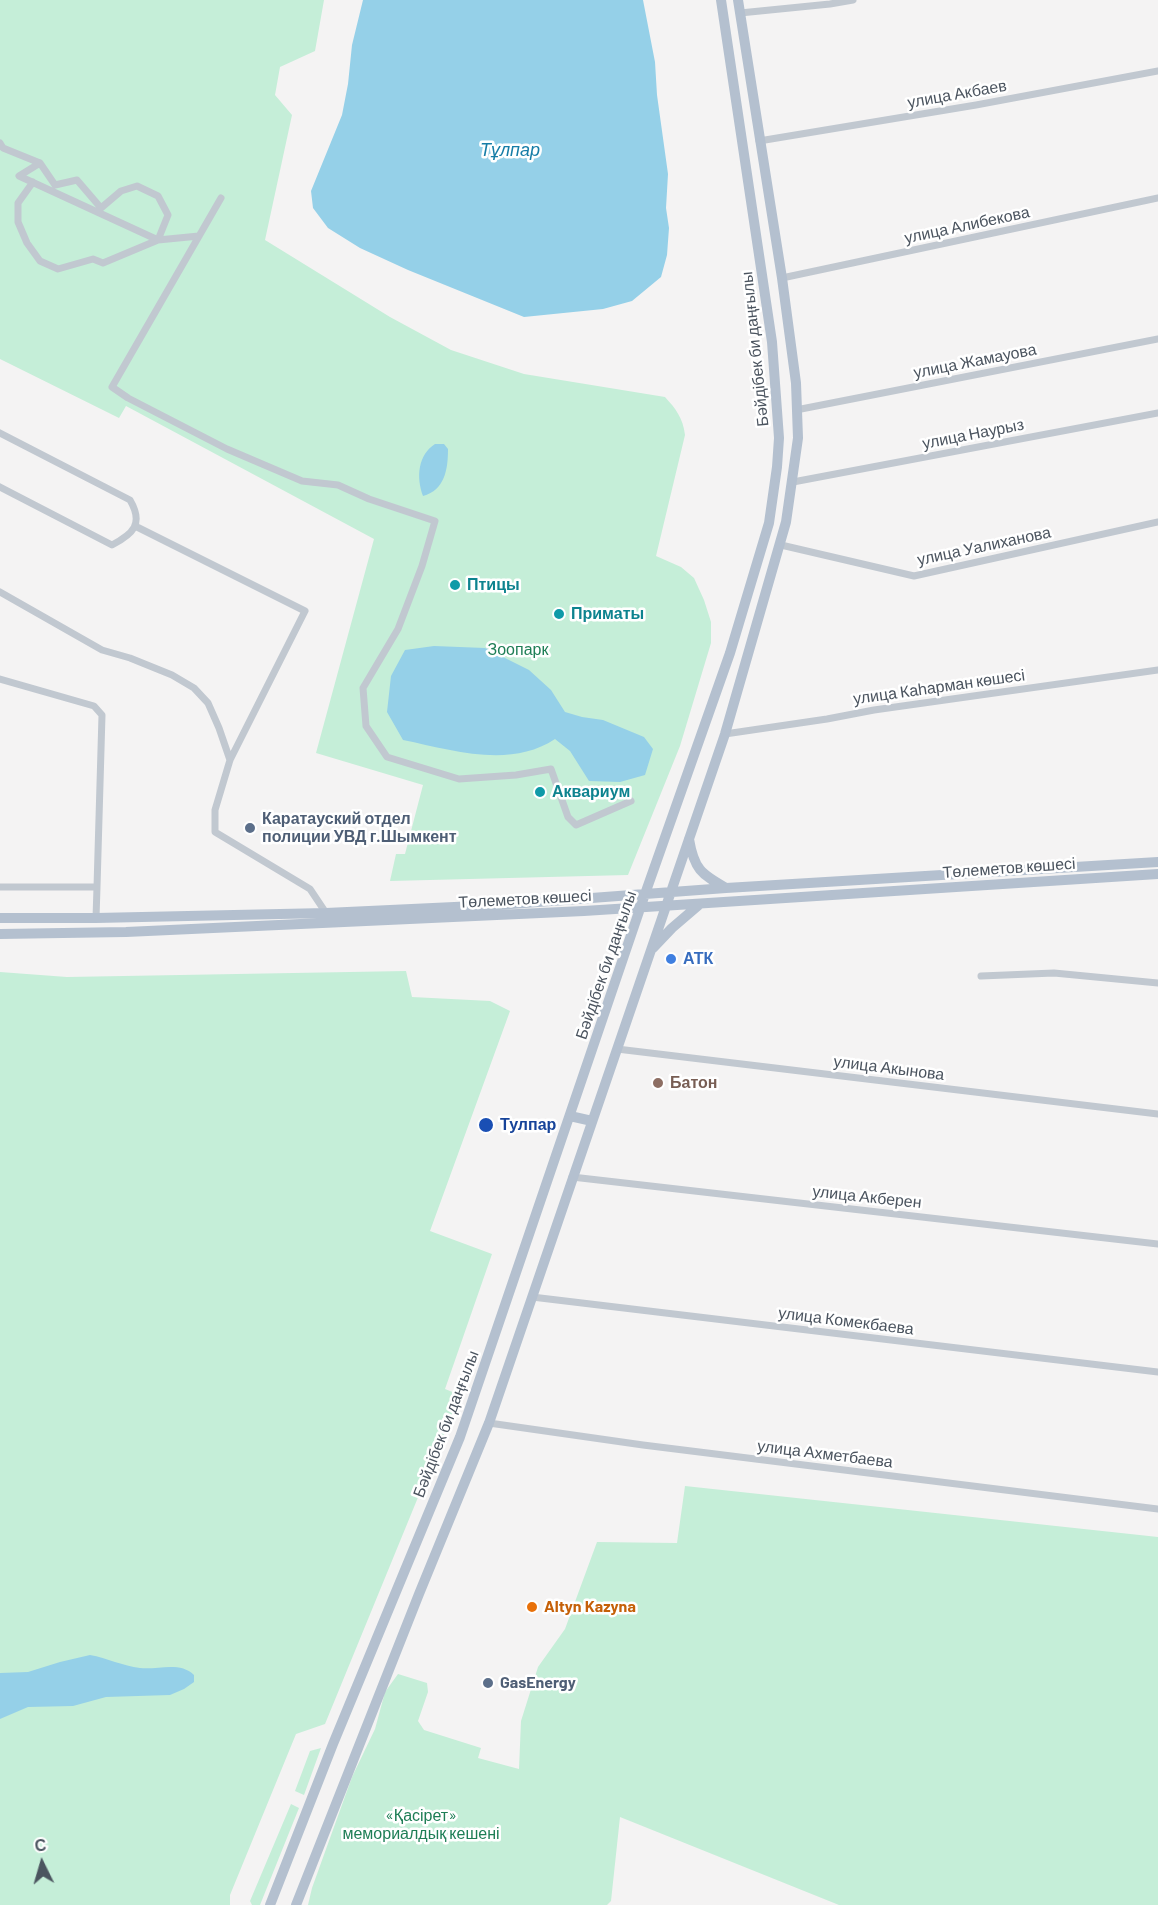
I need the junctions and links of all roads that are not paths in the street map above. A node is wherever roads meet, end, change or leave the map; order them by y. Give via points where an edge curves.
1 (721, 0) edge
2 (738, 0) edge
3 (853, 0) edge
4 (740, 13) junction
5 (1158, 70) edge
6 (759, 141) junction
7 (0, 143) edge
8 (40, 163) junction
9 (33, 182) junction
10 (221, 198) dead end
11 (1158, 198) edge
12 (199, 236) junction
13 (158, 240) junction
14 (782, 278) junction
15 (1158, 339) edge
16 (796, 410) junction
17 (1158, 413) edge
18 (0, 434) edge
19 (793, 482) junction
20 (0, 487) edge
21 (1158, 522) edge
22 (135, 526) junction
23 (781, 545) junction
24 (0, 592) edge
25 (1158, 670) edge
26 (0, 679) edge
27 (725, 734) junction
28 (230, 760) junction
29 (631, 801) dead end
30 (689, 838) junction
31 (1158, 862) edge
32 (1158, 874) edge
33 (0, 887) edge
34 (97, 887) junction
35 (726, 888) junction
36 (670, 892) junction
37 (645, 894) junction
38 (700, 904) junction
39 (665, 906) junction
40 (641, 908) junction
41 (326, 913) junction
42 (0, 918) edge
43 (96, 918) junction
44 (0, 934) edge
45 (649, 953) junction
46 (981, 976) dead end
47 (1158, 983) edge
48 (617, 1049) junction
49 (1158, 1114) edge
50 (570, 1116) junction
51 (592, 1121) junction
52 (572, 1178) junction
53 (1158, 1244) edge
54 (532, 1297) junction
55 (1158, 1372) edge
56 (489, 1423) junction
57 (1158, 1509) edge
58 (270, 1905) edge
59 (296, 1905) edge

1 - 37 main road, Бәйдібек би даңғылы via 772,342 779,450 769,524 730,653
2 - 4 main road, Бәйдібек би даңғылы
3 - 4 street
4 - 6 main road, Бәйдібек би даңғылы
5 - 6 street, улица Акбаев
6 - 14 main road, Бәйдібек би даңғылы
7 - 8 street via 3,148
8 - 9 street via 19,176
8 - 13 street via 55,184 77,180 101,208 121,191 137,186 158,196 168,215
9 - 13 street
9 - 13 street via 18,203 18,222 40,261 58,269 93,259 104,263
10 - 12 street
11 - 14 street, улица Алибекова
12 - 13 street
12 - 29 street via 112,387 227,449 302,481 338,485 435,521 398,629 363,688 366,726 387,757 459,778 516,776 551,769 568,817 576,825
14 - 16 main road, Бәйдібек би даңғылы
15 - 16 street, улица Жамауова
16 - 19 main road, Бәйдібек би даңғылы via 798,438
17 - 19 street, улица Наурыз
18 - 22 street via 130,500 135,508
19 - 23 main road, Бәйдібек би даңғылы
20 - 22 street via 112,545 129,536
21 - 23 street, улица Уалиханова via 914,576
22 - 28 street via 305,611
23 - 27 main road, Бәйдібек би даңғылы
24 - 28 street via 102,650 172,675 194,688 208,704
25 - 27 street, улица Каһарман көшесі
26 - 34 street via 94,706 102,715
27 - 30 main road, Бәйдібек би даңғылы
28 - 41 street via 215,810 215,832 310,889
30 - 35 main road via 699,870
30 - 36 main road, Бәйдібек би даңғылы
31 - 35 main road, Төлеметов көшесі
32 - 38 main road, Төлеметов көшесі
33 - 34 street
34 - 43 street
35 - 36 main road, Төлеметов көшесі
36 - 37 main road, Төлеметов көшесі
36 - 39 main road, Бәйдібек би даңғылы
37 - 40 main road, Бәйдібек би даңғылы
37 - 41 main road, Төлеметов көшесі
38 - 39 main road, Төлеметов көшесі
38 - 45 main road
39 - 40 main road, Төлеметов көшесі
39 - 45 main road, Бәйдібек би даңғылы
40 - 44 main road, Төлеметов көшесі via 126,932
40 - 50 main road, Бәйдібек би даңғылы
41 - 43 main road, Төлеметов көшесі
42 - 43 main road, Төлеметов көшесі
45 - 48 main road, Бәйдібек би даңғылы
46 - 47 street via 1054,973
48 - 49 street, улица Акынова
48 - 51 main road, Бәйдібек би даңғылы
50 - 51 main road
50 - 58 main road, Бәйдібек би даңғылы via 460,1437
51 - 52 main road, Бәйдібек би даңғылы
52 - 53 street, улица Акберен
52 - 54 main road, Бәйдібек би даңғылы
54 - 55 street, улица Комекбаева
54 - 56 main road, Бәйдібек би даңғылы
56 - 57 street, улица Ахметбаева
56 - 59 main road, Бәйдібек би даңғылы

